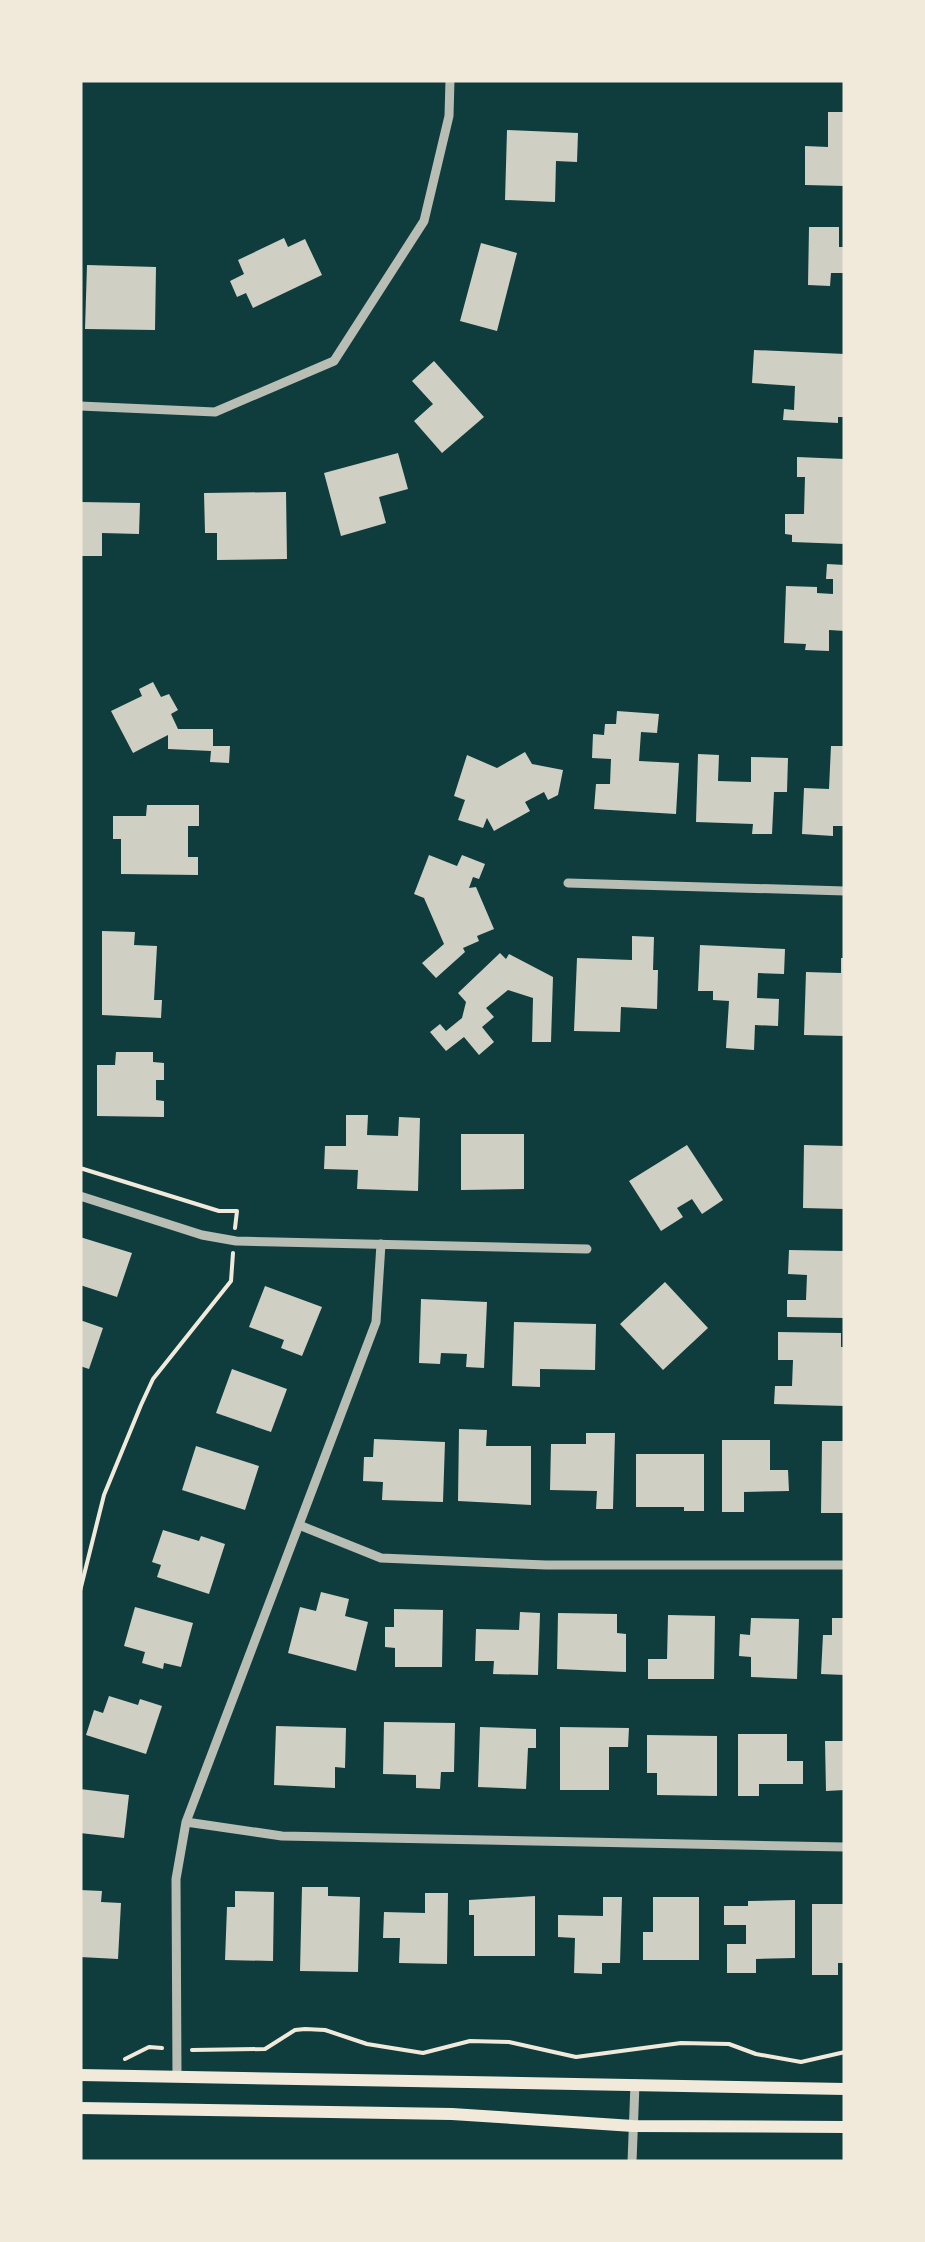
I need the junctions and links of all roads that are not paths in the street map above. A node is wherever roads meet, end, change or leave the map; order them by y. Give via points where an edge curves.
1 (450, 80) edge
2 (80, 406) edge
3 (568, 883) dead end
4 (845, 892) edge
5 (80, 1196) edge
6 (381, 1244) junction
7 (588, 1249) dead end
8 (299, 1525) junction
9 (845, 1565) edge
10 (186, 1822) junction
11 (845, 1848) edge
12 (80, 2075) edge
13 (177, 2077) junction
14 (635, 2084) junction
15 (845, 2089) edge
16 (80, 2108) edge
17 (633, 2126) junction
18 (845, 2127) edge
19 (632, 2162) edge

1 - 2 street via 449,116 424,221 334,361 216,412
3 - 4 street
5 - 6 street via 202,1235
6 - 7 street
6 - 8 street via 376,1322
8 - 9 street via 381,1558 546,1566
8 - 10 street
10 - 11 street via 282,1836
10 - 13 street via 176,1879
12 - 13 main road
13 - 14 main road
14 - 15 main road
14 - 17 street
16 - 17 main road via 452,2114
17 - 18 main road
17 - 19 street

